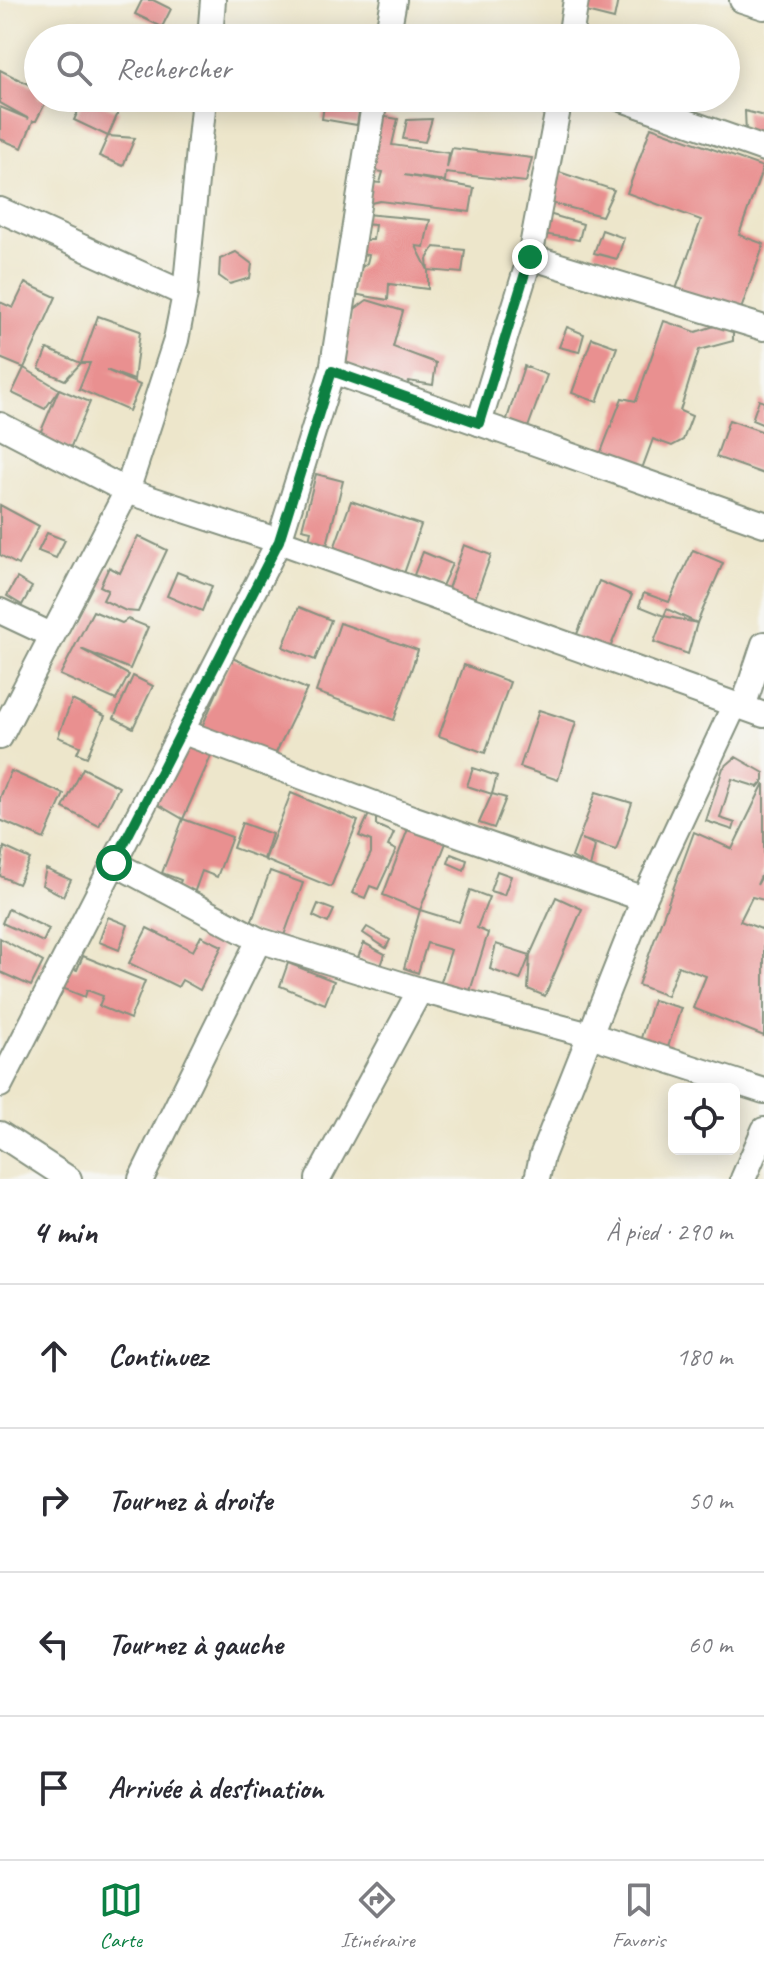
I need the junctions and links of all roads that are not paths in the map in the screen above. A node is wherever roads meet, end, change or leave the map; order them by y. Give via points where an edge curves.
1 (213, 0) edge
2 (394, 0) edge
3 (576, 0) edge
4 (742, 0) edge
5 (764, 7) edge
6 (211, 24) edge
7 (390, 24) edge
8 (572, 24) edge
9 (203, 112) edge
10 (373, 112) edge
11 (557, 112) edge
12 (659, 112) edge
13 (764, 149) edge
14 (0, 210) edge
15 (530, 257) junction
16 (185, 294) junction
17 (764, 328) edge
18 (332, 371) junction
19 (479, 423) junction
20 (0, 425) edge
21 (127, 491) junction
22 (764, 524) edge
23 (279, 541) junction
24 (0, 611) edge
25 (51, 635) junction
26 (764, 644) edge
27 (748, 709) edge
28 (181, 731) junction
29 (0, 737) edge
30 (114, 863) junction
31 (644, 899) junction
32 (259, 940) junction
33 (420, 990) junction
34 (590, 1035) junction
35 (0, 1085) edge
36 (764, 1091) edge
37 (764, 1130) edge
38 (0, 1134) edge
39 (69, 1179) edge
40 (141, 1179) edge
41 (318, 1179) edge
42 (537, 1179) edge
43 (743, 1179) edge

1 - 6 street
2 - 7 street
3 - 8 street
4 - 5 street
9 - 16 street
10 - 18 street
11 - 15 street
12 - 13 street
14 - 16 street
15 - 17 street
15 - 19 street
16 - 21 street via 176,340
18 - 19 street
18 - 23 street
19 - 22 street
20 - 21 street
21 - 23 street
21 - 25 street
23 - 27 street
23 - 28 street
24 - 25 street
25 - 29 street
26 - 27 street
27 - 31 street
28 - 30 street
28 - 31 street
30 - 32 street
30 - 35 street
31 - 34 street
32 - 33 street
32 - 40 street
33 - 34 street
33 - 41 street
34 - 36 street
34 - 42 street
37 - 43 street
38 - 39 street

